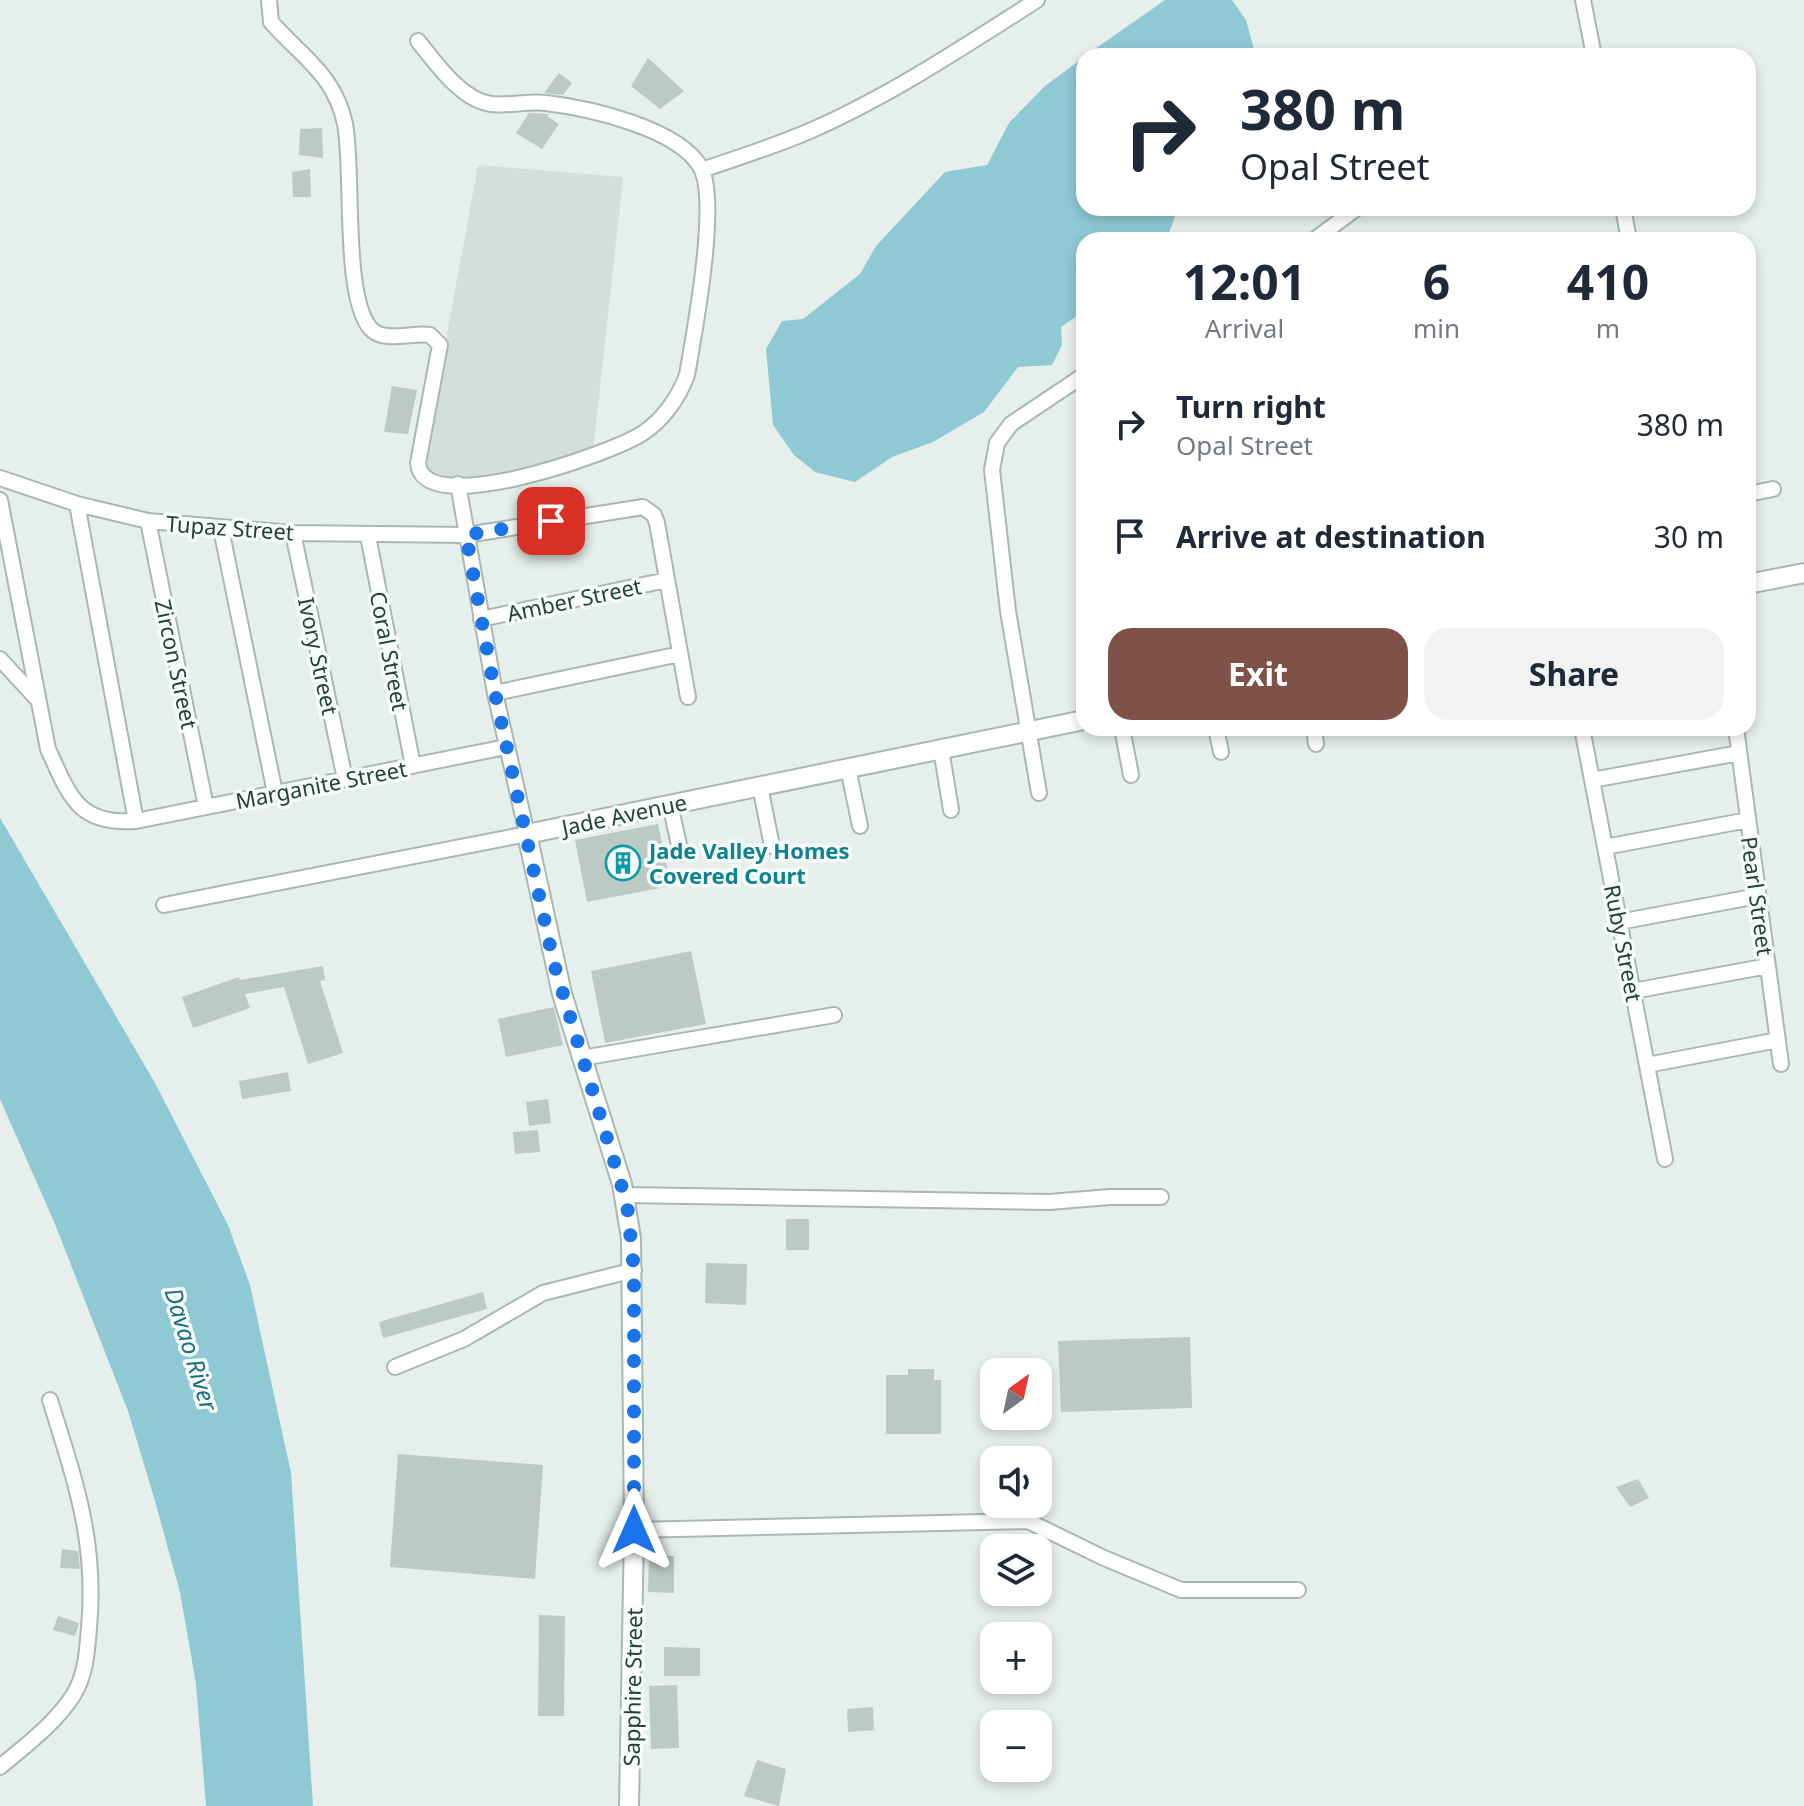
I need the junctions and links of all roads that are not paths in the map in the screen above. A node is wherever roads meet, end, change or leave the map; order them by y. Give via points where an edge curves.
1 (269, 0) edge
2 (1037, 0) edge
3 (1583, 0) edge
4 (418, 41) dead end
5 (1592, 48) edge
6 (702, 170) junction
7 (1346, 216) edge
8 (1325, 232) edge
9 (1076, 380) edge
10 (0, 478) edge
11 (458, 484) junction
12 (1773, 489) dead end
13 (1756, 492) edge
14 (0, 500) edge
15 (77, 504) junction
16 (148, 521) junction
17 (221, 529) junction
18 (293, 533) junction
19 (466, 535) junction
20 (368, 536) junction
21 (1804, 573) edge
22 (667, 580) junction
23 (1756, 582) edge
24 (481, 619) junction
25 (680, 654) junction
26 (0, 659) edge
27 (495, 693) junction
28 (688, 697) dead end
29 (39, 700) junction
30 (1076, 722) edge
31 (1028, 731) junction
32 (1124, 736) edge
33 (1218, 736) edge
34 (1315, 736) edge
35 (1584, 736) edge
36 (1737, 736) edge
37 (1316, 744) dead end
38 (506, 747) junction
39 (941, 749) junction
40 (1221, 752) dead end
41 (1739, 753) junction
42 (413, 766) junction
43 (848, 768) junction
44 (1131, 775) dead end
45 (345, 779) junction
46 (1592, 780) junction
47 (760, 786) junction
48 (275, 793) junction
49 (1039, 793) dead end
50 (670, 804) junction
51 (206, 807) junction
52 (951, 810) dead end
53 (1748, 820) junction
54 (136, 821) junction
55 (860, 826) dead end
56 (527, 834) junction
57 (772, 846) dead end
58 (1605, 847) junction
59 (681, 854) dead end
60 (1758, 896) junction
61 (164, 905) dead end
62 (1619, 922) junction
63 (1768, 966) junction
64 (1633, 991) junction
65 (834, 1015) dead end
66 (1778, 1040) junction
67 (582, 1058) junction
68 (1781, 1064) dead end
69 (1647, 1065) junction
70 (1665, 1159) dead end
71 (625, 1195) junction
72 (1161, 1197) dead end
73 (634, 1270) junction
74 (395, 1367) dead end
75 (50, 1400) dead end
76 (634, 1530) junction
77 (1298, 1590) dead end
78 (0, 1767) edge
79 (629, 1806) edge

1 - 11 street via 271,22 315,64 345,123 356,283 363,314 380,335 430,335 440,345 418,471 432,483
2 - 6 street via 850,111
3 - 5 street
4 - 6 street via 451,79 484,102 549,103 629,123 662,136
6 - 11 street via 703,279 687,375 667,410 646,431 587,460 540,474
7 - 8 street
9 - 31 street via 1011,424 994,454 999,546
10 - 15 street, Tupaz Street
11 - 19 street, Sapphire Street
12 - 13 street
14 - 29 street, Marganite Street
15 - 16 street, Tupaz Street
15 - 54 street
16 - 17 street, Tupaz Street
16 - 51 street, Zircon Street
17 - 18 street, Tupaz Street
17 - 48 street
18 - 20 street, Tupaz Street
18 - 45 street, Ivory Street
19 - 20 street, Tupaz Street
19 - 22 street, Tupaz Street via 636,507 650,510
19 - 24 street, Sapphire Street
20 - 42 street, Coral Street
21 - 23 street
22 - 24 street, Amber Street
22 - 25 street
24 - 27 street, Sapphire Street
25 - 27 street
25 - 28 street
26 - 29 street
27 - 38 street, Sapphire Street
29 - 54 street, Marganite Street via 48,749 82,808 110,823
30 - 31 street, Jade Avenue
31 - 39 street, Jade Avenue
31 - 49 street
32 - 44 street
33 - 40 street
34 - 37 street
35 - 46 street, Ruby Street
36 - 41 street, Pearl Street
38 - 42 street, Marganite Street
38 - 56 street, Sapphire Street
39 - 43 street, Jade Avenue
39 - 52 street
41 - 46 street
41 - 53 street, Pearl Street
42 - 45 street, Marganite Street
43 - 47 street, Jade Avenue
43 - 55 street
45 - 48 street, Marganite Street
46 - 58 street, Ruby Street
47 - 50 street, Jade Avenue
47 - 57 street
48 - 51 street, Marganite Street
50 - 56 street, Jade Avenue
50 - 59 street
51 - 54 street, Marganite Street
53 - 58 street
53 - 60 street, Pearl Street
56 - 61 street, Jade Avenue
56 - 67 street, Sapphire Street via 554,964
58 - 62 street, Ruby Street
60 - 62 street
60 - 63 street, Pearl Street
62 - 64 street, Ruby Street
63 - 64 street
63 - 66 street, Pearl Street
64 - 69 street, Ruby Street
65 - 67 street
66 - 68 street, Pearl Street
66 - 69 street
67 - 71 street, Sapphire Street
69 - 70 street, Ruby Street
71 - 72 street via 1049,1202
71 - 73 street, Sapphire Street
73 - 74 street via 543,1293 464,1339
73 - 76 street, Sapphire Street
75 - 78 street via 87,1526 87,1655 83,1675 63,1709
76 - 77 street via 1028,1521 1181,1590
76 - 79 street, Sapphire Street

